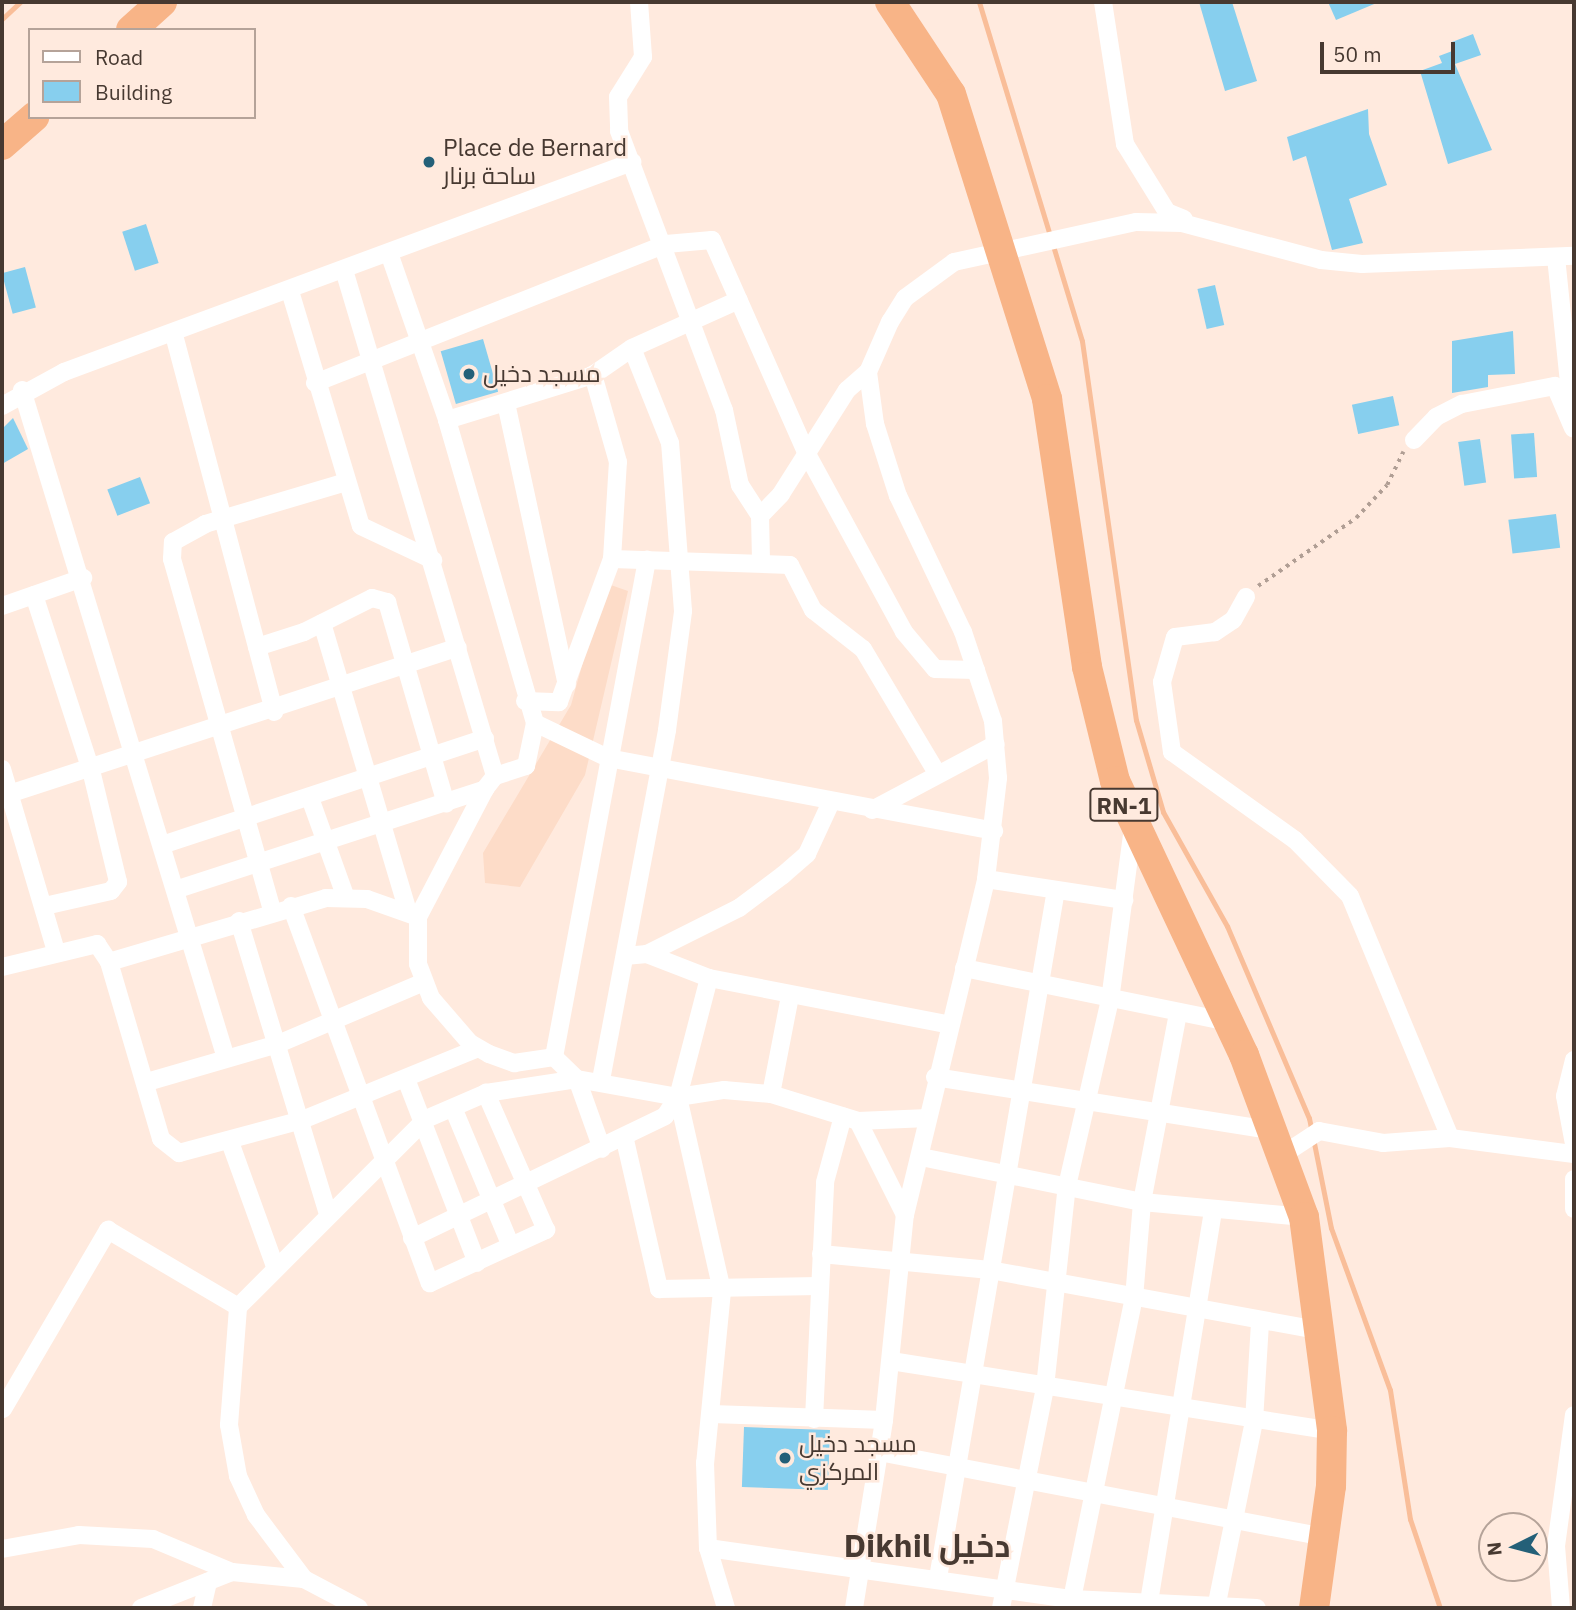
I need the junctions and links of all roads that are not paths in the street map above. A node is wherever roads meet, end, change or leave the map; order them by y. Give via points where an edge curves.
1 (162, 2) edge
2 (639, 2) edge
3 (890, 2) edge
4 (1103, 2) edge
5 (133, 28) edge
6 (32, 119) edge
7 (2, 145) edge
8 (632, 162) junction
9 (1213, 230) junction
10 (666, 244) junction
11 (1010, 251) junction
12 (389, 253) junction
13 (1574, 256) edge
14 (1556, 257) junction
15 (344, 270) junction
16 (290, 291) junction
17 (739, 300) junction
18 (693, 321) junction
19 (174, 335) junction
20 (419, 341) junction
21 (632, 348) junction
22 (373, 363) junction
23 (868, 372) junction
24 (593, 375) junction
25 (316, 383) junction
26 (22, 390) junction
27 (506, 404) junction
28 (2, 406) edge
29 (447, 420) junction
30 (1573, 422) edge
31 (1413, 440) road end
32 (806, 452) junction
33 (346, 482) junction
34 (760, 516) junction
35 (224, 520) junction
36 (433, 559) junction
37 (612, 559) junction
38 (648, 560) junction
39 (761, 560) junction
40 (681, 564) junction
41 (83, 578) junction
42 (34, 595) junction
43 (1246, 597) road end
44 (2, 606) edge
45 (322, 622) junction
46 (257, 647) junction
47 (458, 647) junction
48 (404, 666) junction
49 (976, 670) junction
50 (567, 684) junction
51 (340, 689) junction
52 (525, 701) junction
53 (274, 712) junction
54 (535, 723) junction
55 (218, 729) junction
56 (485, 738) junction
57 (996, 744) junction
58 (138, 756) junction
59 (431, 757) junction
60 (608, 758) junction
61 (659, 766) junction
62 (2, 769) edge
63 (91, 770) junction
64 (937, 773) junction
65 (370, 779) junction
66 (490, 782) junction
67 (9, 794) junction
68 (310, 798) junction
69 (831, 802) junction
70 (446, 804) junction
71 (872, 810) junction
72 (246, 818) junction
73 (385, 822) junction
74 (1133, 828) junction
75 (994, 831) junction
76 (327, 843) junction
77 (165, 844) junction
78 (260, 863) junction
79 (986, 878) junction
80 (178, 888) junction
81 (1056, 890) junction
82 (346, 898) junction
83 (1124, 900) junction
84 (45, 906) junction
85 (291, 906) junction
86 (272, 910) junction
87 (413, 914) junction
88 (239, 921) junction
89 (192, 937) junction
90 (56, 951) junction
91 (647, 954) junction
92 (625, 956) junction
93 (109, 962) junction
94 (2, 967) edge
95 (964, 968) junction
96 (709, 978) junction
97 (422, 983) junction
98 (1043, 986) junction
99 (790, 996) junction
100 (1110, 1000) junction
101 (1178, 1014) junction
102 (334, 1021) junction
103 (1229, 1022) junction
104 (950, 1025) junction
105 (278, 1044) junction
106 (478, 1048) junction
107 (554, 1057) junction
108 (226, 1058) junction
109 (1574, 1060) edge
110 (935, 1077) junction
111 (406, 1079) junction
112 (577, 1079) junction
113 (601, 1080) junction
114 (147, 1082) junction
115 (1018, 1089) junction
116 (486, 1093) junction
117 (771, 1094) junction
118 (363, 1097) junction
119 (678, 1097) junction
120 (1088, 1100) junction
121 (454, 1110) junction
122 (1157, 1112) junction
123 (928, 1118) junction
124 (426, 1119) junction
125 (851, 1119) junction
126 (302, 1120) junction
127 (1450, 1138) junction
128 (625, 1140) junction
129 (230, 1142) junction
130 (1280, 1142) junction
131 (1574, 1144) edge
132 (602, 1149) junction
133 (1574, 1154) edge
134 (921, 1157) junction
135 (386, 1166) junction
136 (1004, 1173) junction
137 (1574, 1178) edge
138 (1067, 1185) junction
139 (527, 1186) junction
140 (1142, 1202) junction
141 (493, 1204) junction
142 (1574, 1209) edge
143 (1213, 1211) junction
144 (328, 1214) junction
145 (905, 1215) junction
146 (459, 1217) junction
147 (1304, 1217) junction
148 (412, 1238) junction
149 (511, 1246) junction
150 (821, 1254) junction
151 (900, 1257) junction
152 (477, 1262) junction
153 (275, 1266) junction
154 (990, 1270) junction
155 (820, 1286) junction
156 (1061, 1286) junction
157 (722, 1291) junction
158 (1134, 1298) junction
159 (238, 1307) junction
160 (1201, 1311) junction
161 (1260, 1323) junction
162 (1324, 1331) junction
163 (891, 1361) junction
164 (972, 1372) junction
165 (1045, 1387) junction
166 (1115, 1398) junction
167 (3, 1409) edge
168 (1182, 1409) junction
169 (711, 1414) junction
170 (1574, 1415) edge
171 (814, 1419) junction
172 (884, 1420) junction
173 (1254, 1421) junction
174 (1332, 1431) junction
175 (879, 1452) junction
176 (955, 1470) junction
177 (1024, 1483) junction
178 (1093, 1494) junction
179 (1160, 1509) junction
180 (1231, 1523) junction
181 (1326, 1537) junction
182 (708, 1548) junction
183 (2, 1549) edge
184 (861, 1564) junction
185 (232, 1572) junction
186 (938, 1578) junction
187 (304, 1579) junction
188 (208, 1582) junction
189 (1004, 1590) junction
190 (1072, 1599) junction
191 (1148, 1605) edge
192 (1217, 1606) edge
193 (141, 1608) edge
194 (202, 1608) edge
195 (359, 1608) edge
196 (726, 1608) edge
197 (854, 1608) edge
198 (1001, 1608) edge
199 (1257, 1608) edge
200 (1314, 1608) edge
201 (1561, 1608) edge

1 - 5 highway
2 - 8 street via 643,57 618,97 620,131
3 - 11 highway, RN-1 via 951,94
4 - 9 street via 1125,144 1167,212
6 - 7 highway
8 - 10 street
8 - 12 street
9 - 11 street via 1136,222
9 - 14 street via 1321,260 1362,264
10 - 17 street via 712,240
10 - 18 street
10 - 20 street
11 - 23 street via 954,262 905,298
11 - 74 highway, RN-1 via 1062,469 1094,704
12 - 15 street
12 - 20 street
13 - 14 street
14 - 30 street
15 - 16 street
15 - 22 street
16 - 19 street
16 - 25 street
17 - 18 street
17 - 32 street
18 - 21 street
18 - 34 street via 724,410 740,485
19 - 26 street
19 - 35 street
20 - 22 street
20 - 29 street
21 - 24 street
21 - 40 street via 670,443
22 - 25 street
22 - 36 street
23 - 32 street via 847,390
23 - 49 street via 885,463
24 - 27 street
24 - 37 street via 618,462
25 - 33 street
26 - 28 street
26 - 41 street
27 - 29 street
27 - 50 street
29 - 52 street
30 - 31 street via 1555,386 1462,404
32 - 34 street
32 - 49 street via 922,654 935,669
33 - 35 street
33 - 36 street via 361,526
34 - 39 street
35 - 46 street
35 - 55 street via 180,535 172,551
36 - 47 street
37 - 38 street
37 - 50 street
38 - 40 street
38 - 60 street
39 - 40 street
39 - 64 street via 790,565 813,610 863,649
40 - 61 street via 681,641
41 - 42 street
41 - 58 street
42 - 44 street
42 - 63 street
43 - 127 street via 1233,620 1215,632 1175,637 1162,682 1172,752 1296,840 1350,896
45 - 46 street
45 - 48 street via 380,597
45 - 51 street
46 - 53 street
47 - 48 street
47 - 56 street
48 - 51 street
48 - 59 street
49 - 57 street
50 - 52 street via 557,705
51 - 53 street
51 - 65 street
52 - 54 street
53 - 55 street
54 - 60 street
54 - 66 street via 526,766
55 - 58 street
55 - 72 street
56 - 59 street
56 - 66 street
57 - 64 street
57 - 75 street
58 - 63 street
58 - 77 street
59 - 65 street
59 - 70 street
60 - 61 street
60 - 107 street via 597,849
61 - 69 street
61 - 92 street
62 - 67 street
63 - 67 street
63 - 84 street via 118,886
64 - 71 street
65 - 68 street
65 - 73 street
66 - 70 street
66 - 87 street
67 - 84 street
68 - 72 street
68 - 76 street
69 - 71 street
69 - 91 street via 807,854 783,875 727,915
70 - 73 street
71 - 75 street
72 - 77 street
72 - 78 street
73 - 76 street
73 - 87 street
74 - 83 street
74 - 103 highway, RN-1
75 - 79 street
76 - 78 street
76 - 82 street
77 - 80 street
78 - 80 street
78 - 86 street
79 - 81 street
79 - 95 street
80 - 89 street
81 - 83 street
81 - 98 street
82 - 85 street
82 - 87 street
83 - 100 street
84 - 90 street
85 - 86 street
85 - 102 street
86 - 88 street
87 - 97 street
88 - 89 street
88 - 105 street
89 - 93 street
89 - 108 street
90 - 93 street via 97,944
90 - 94 street
91 - 92 street
91 - 96 street
92 - 113 street
93 - 114 street
95 - 98 street
95 - 104 street
96 - 99 street
96 - 119 street
97 - 102 street
97 - 106 street
98 - 100 street
98 - 115 street
99 - 104 street
99 - 117 street
100 - 101 street
100 - 120 street
101 - 103 street
101 - 122 street
102 - 105 street
102 - 118 street
103 - 130 highway, RN-1
104 - 110 street
105 - 108 street
105 - 126 street
106 - 107 street via 514,1063
106 - 111 street
107 - 112 street
108 - 114 street
109 - 131 street via 1565,1096
110 - 115 street
110 - 123 street
111 - 118 street
111 - 124 street
112 - 113 street
112 - 116 street
112 - 132 street
113 - 119 street
114 - 129 street via 164,1147 190,1153
115 - 120 street
115 - 136 street
116 - 121 street
116 - 139 street
117 - 119 street via 724,1090
117 - 125 street
118 - 126 street
118 - 135 street
119 - 128 street via 665,1116
119 - 157 street
120 - 122 street
120 - 138 street
121 - 124 street
121 - 141 street
122 - 130 street
122 - 140 street
123 - 125 street
123 - 134 street
124 - 135 street
124 - 146 street
125 - 145 street
125 - 150 street via 825,1182
126 - 129 street
126 - 144 street
127 - 130 street via 1383,1143 1319,1131
127 - 133 street
128 - 132 street
128 - 157 street via 659,1289
129 - 153 street
130 - 147 highway, RN-1
132 - 139 street
134 - 136 street
134 - 145 street
135 - 144 street
135 - 148 street
136 - 138 street
136 - 154 street
137 - 142 street
138 - 140 street
138 - 156 street
139 - 141 street
139 - 149 street via 545,1230
140 - 143 street
140 - 158 street
141 - 146 street
141 - 149 street
143 - 147 street
143 - 160 street
144 - 153 street
145 - 151 street
146 - 148 street
146 - 152 street
147 - 162 highway, RN-1
148 - 152 street via 429,1283
149 - 152 street
150 - 151 street
150 - 155 street
151 - 154 street
151 - 163 street
153 - 159 street
154 - 156 street
154 - 164 street
155 - 157 street
155 - 171 street
156 - 158 street
156 - 165 street
157 - 169 street
158 - 160 street
158 - 166 street
159 - 167 street via 108,1230
159 - 187 street via 229,1425 238,1476 256,1515
160 - 161 street
160 - 168 street
161 - 162 street
161 - 173 street
162 - 174 highway, RN-1
163 - 164 street
163 - 172 street
164 - 165 street
164 - 176 street
165 - 166 street
165 - 177 street
166 - 168 street
166 - 178 street
168 - 173 street
168 - 179 street
169 - 171 street
169 - 182 street
170 - 201 street via 1556,1546
171 - 172 street
172 - 175 street
173 - 174 street
173 - 180 street
174 - 181 highway, RN-1
175 - 176 street
175 - 184 street
176 - 177 street
176 - 186 street
177 - 178 street
177 - 189 street
178 - 179 street
178 - 190 street
179 - 180 street
179 - 191 street
180 - 181 street
180 - 192 street
181 - 200 highway, RN-1
182 - 184 street
182 - 196 street
183 - 185 street via 79,1535 153,1539
184 - 186 street
184 - 197 street
185 - 187 street
185 - 188 street
186 - 189 street
187 - 195 street
188 - 193 street
188 - 194 street
189 - 190 street
189 - 198 street
190 - 191 street
191 - 192 street
192 - 199 street

